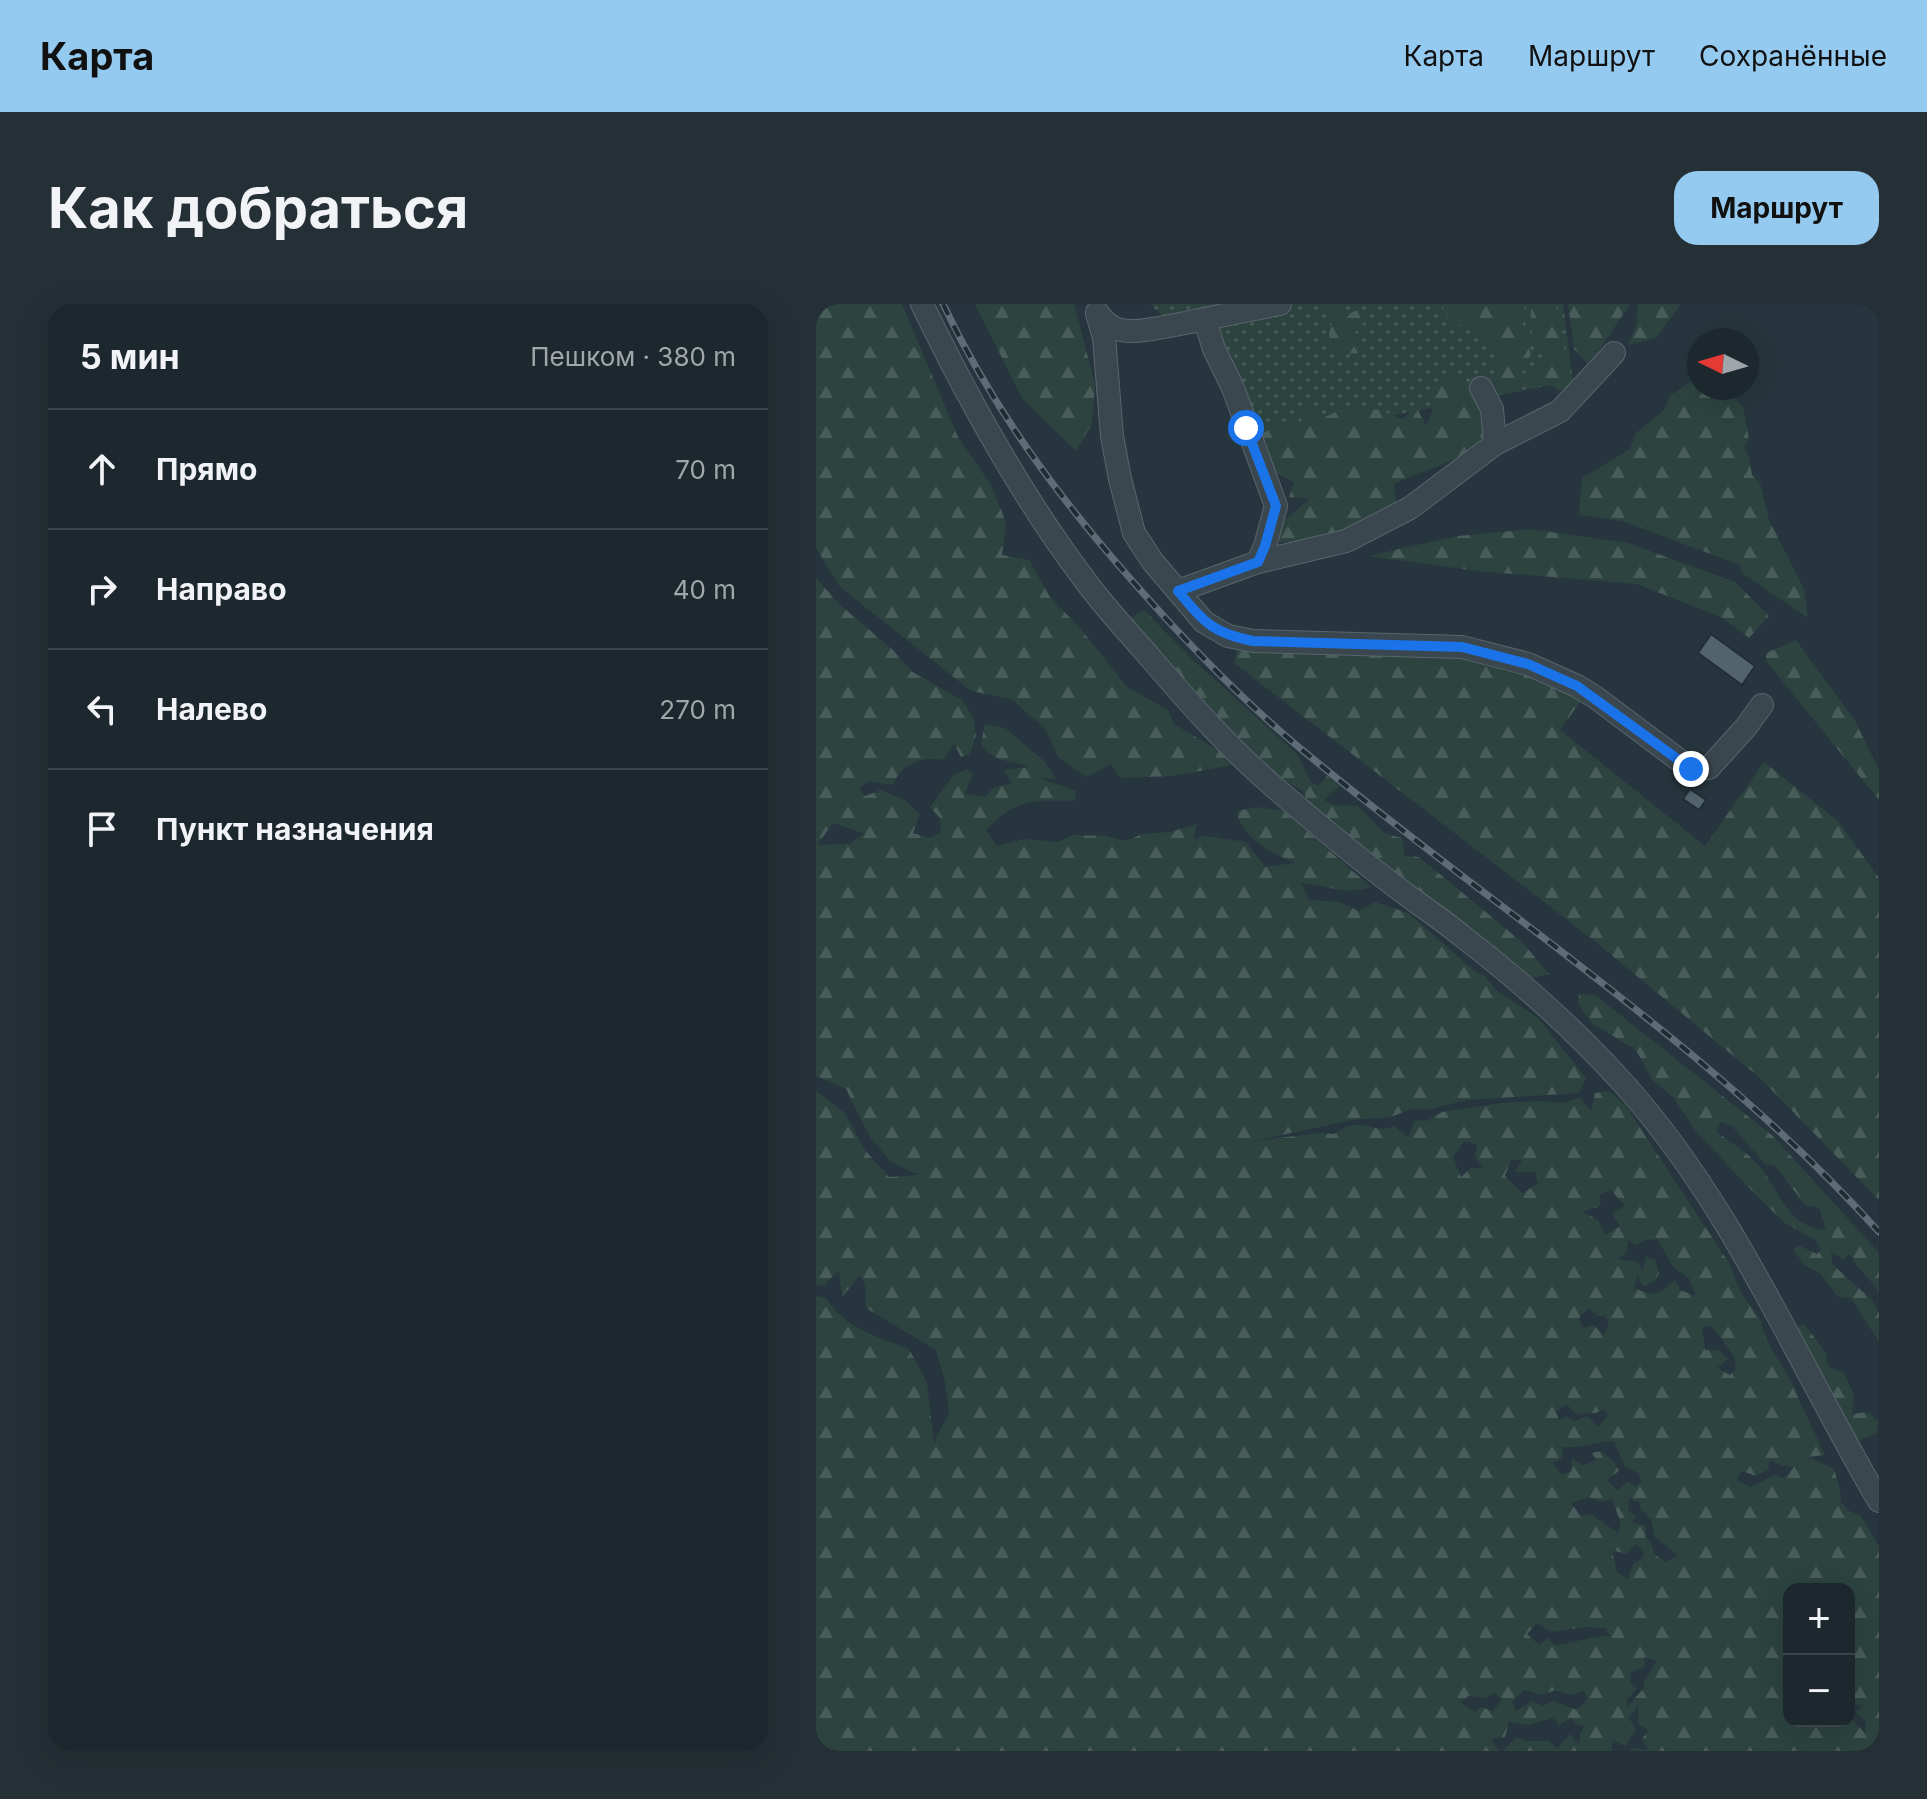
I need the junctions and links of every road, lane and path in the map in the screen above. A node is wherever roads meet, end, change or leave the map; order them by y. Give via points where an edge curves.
1 (922, 304) edge
2 (1280, 304) edge
3 (1095, 309) edge
4 (1205, 320) junction
5 (1614, 353) dead end
6 (1481, 388) dead end
7 (1495, 444) junction
8 (1258, 562) junction
9 (1178, 591) junction
10 (1762, 705) dead end
11 (1879, 1501) edge

1 - 11 lane via 1034,508 1085,582 1203,720 1271,784 1463,936 1577,1036 1665,1131 1778,1311
2 - 4 lane
3 - 4 lane via 1118,330
3 - 9 lane via 1104,337 1112,436 1134,533
4 - 8 lane via 1276,506
5 - 7 lane via 1560,411
6 - 7 lane via 1492,409
7 - 8 lane via 1410,508 1346,541
8 - 9 lane
9 - 10 lane via 1204,622 1228,636 1462,647 1528,664 1577,686 1691,769 1709,768

